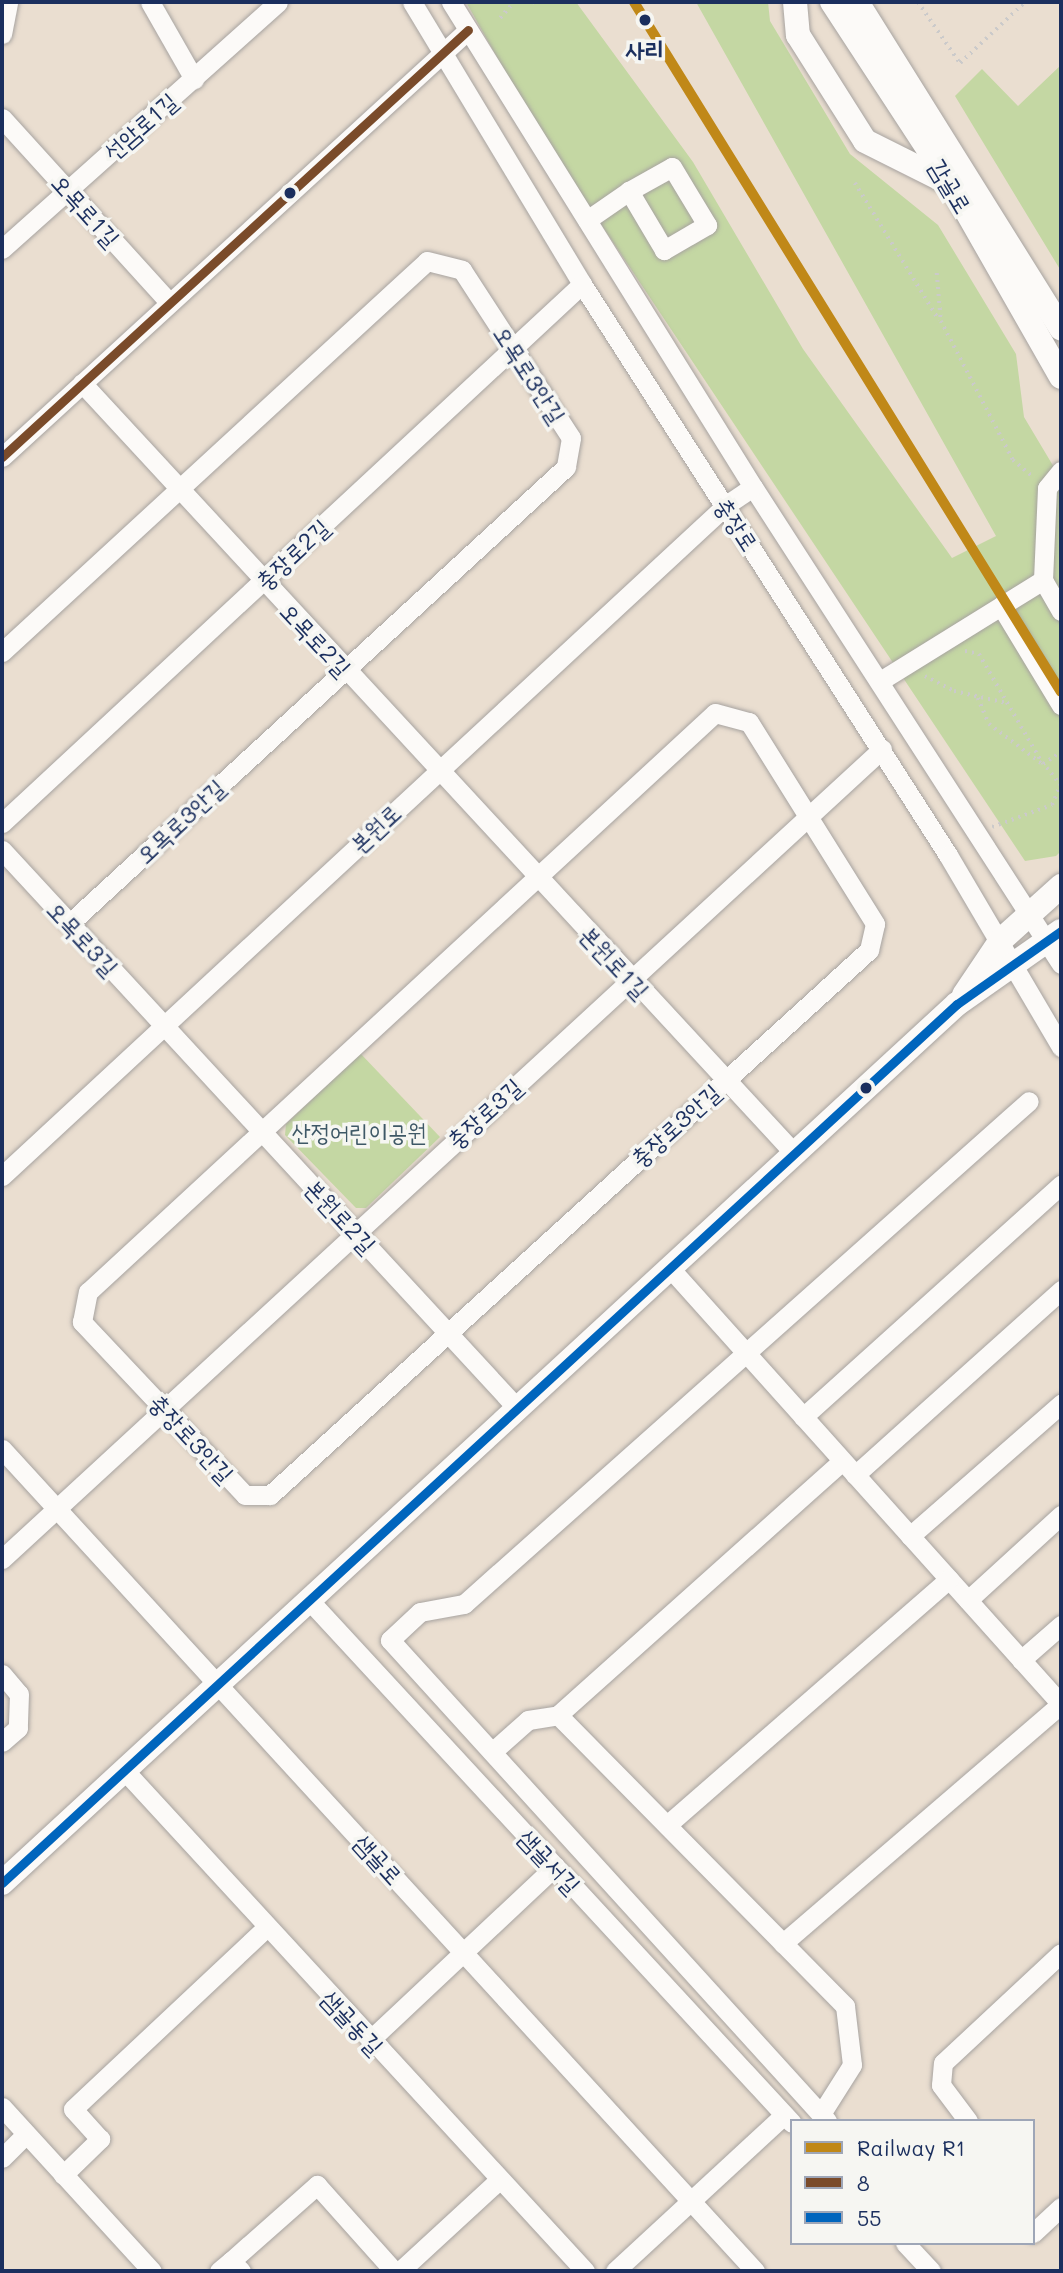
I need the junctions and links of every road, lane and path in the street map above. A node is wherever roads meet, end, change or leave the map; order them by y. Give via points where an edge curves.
1 (8, 2) edge
2 (150, 2) edge
3 (278, 2) edge
4 (412, 2) edge
5 (451, 2) edge
6 (514, 2) edge
7 (795, 2) edge
8 (832, 2) edge
9 (857, 2) edge
10 (918, 2) edge
11 (1025, 2) edge
12 (500, 18) dead end
13 (468, 30) junction
14 (2, 34) edge
15 (442, 52) junction
16 (194, 79) junction
17 (2, 118) edge
18 (855, 183) dead end
19 (951, 184) junction
20 (67, 189) junction
21 (629, 191) dead end
22 (587, 220) junction
23 (2, 249) edge
24 (937, 273) dead end
25 (582, 284) junction
26 (169, 302) junction
27 (941, 321) junction
28 (1061, 329) edge
29 (514, 349) junction
30 (1061, 377) edge
31 (82, 383) junction
32 (2, 457) edge
33 (1061, 471) edge
34 (753, 487) junction
35 (1047, 488) junction
36 (178, 489) junction
37 (726, 506) junction
38 (1043, 580) junction
39 (263, 581) junction
40 (1001, 606) junction
41 (1061, 611) edge
42 (937, 645) junction
43 (2, 652) edge
44 (905, 665) junction
45 (345, 668) junction
46 (880, 681) junction
47 (977, 696) junction
48 (1008, 703) junction
49 (1061, 705) edge
50 (882, 749) junction
51 (1061, 752) edge
52 (1043, 764) junction
53 (437, 771) junction
54 (1061, 786) edge
55 (807, 814) junction
56 (2, 823) edge
57 (982, 834) junction
58 (2, 850) edge
59 (536, 878) junction
60 (1057, 889) edge
61 (1032, 911) junction
62 (70, 923) junction
63 (1055, 936) edge
64 (1001, 940) junction
65 (1061, 964) edge
66 (1016, 967) junction
67 (631, 979) junction
68 (957, 1004) junction
69 (164, 1025) junction
70 (1061, 1047) edge
71 (726, 1079) junction
72 (1029, 1101) dead end
73 (262, 1132) junction
74 (794, 1153) junction
75 (2, 1176) edge
76 (1061, 1185) edge
77 (355, 1231) junction
78 (669, 1267) junction
79 (1061, 1290) edge
80 (448, 1331) junction
81 (747, 1355) junction
82 (1061, 1404) edge
83 (517, 1408) junction
84 (165, 1410) junction
85 (803, 1417) junction
86 (2, 1449) edge
87 (848, 1468) junction
88 (58, 1508) junction
89 (1061, 1515) edge
90 (910, 1536) junction
91 (2, 1559) edge
92 (949, 1579) junction
93 (308, 1599) junction
94 (968, 1600) junction
95 (1061, 1625) edge
96 (1021, 1660) junction
97 (2, 1674) edge
98 (220, 1682) junction
99 (558, 1715) junction
100 (2, 1742) edge
101 (492, 1752) junction
102 (124, 1770) junction
103 (667, 1825) junction
104 (555, 1867) junction
105 (2, 1883) edge
106 (267, 1928) junction
107 (783, 1943) junction
108 (462, 1951) junction
109 (1061, 1953) edge
110 (370, 2040) junction
111 (2, 2107) edge
112 (824, 2118) edge
113 (788, 2119) edge
114 (966, 2119) edge
115 (26, 2134) junction
116 (2, 2158) edge
117 (63, 2175) junction
118 (499, 2180) junction
119 (691, 2201) junction
120 (1061, 2207) edge
121 (1035, 2231) edge
122 (907, 2245) edge
123 (230, 2268) edge
124 (152, 2271) edge
125 (394, 2271) edge
126 (400, 2271) edge
127 (585, 2271) edge
128 (615, 2271) edge
129 (755, 2271) edge
130 (931, 2271) edge

1 - 14 street
2 - 16 street
3 - 16 street, 선암로1길
4 - 15 street, 충장로
5 - 13 street, 충장로
6 - 12 path
7 - 19 main road via 798,35 866,141
8 - 19 main road, 감골로
9 - 28 main road, 감골로
10 - 11 path via 960,64
13 - 15 street
13 - 22 street, 충장로
15 - 25 street, 충장로
15 - 26 street
16 - 20 street, 선암로1길
17 - 20 street, 오목로1길
18 - 27 path
19 - 30 main road, 감골로
20 - 23 street, 선암로1길
20 - 26 street, 오목로1길
21 - 22 street
22 - 34 street, 충장로
24 - 27 path
25 - 29 street, 충장로2길
25 - 37 street, 충장로
26 - 31 street
27 - 35 path via 1013,460
29 - 36 street, 오목로3안길 via 462,270 427,261
29 - 39 street, 충장로2길
29 - 45 street, 오목로3안길 via 571,438 566,467
31 - 32 street
31 - 36 street, 오목로2길
33 - 35 street
34 - 37 street, 본원로
34 - 46 street, 충장로
35 - 38 street
36 - 39 street, 오목로2길
36 - 43 street, 오목로3안길
37 - 50 street, 충장로
37 - 53 street, 본원로
38 - 40 street
38 - 41 street
39 - 45 street, 오목로2길
39 - 56 street, 충장로2길
40 - 42 street
40 - 49 street
42 - 44 street
42 - 48 path via 979,654
44 - 46 street
44 - 47 path
45 - 53 street, 오목로2길
45 - 62 street, 오목로3안길
46 - 57 street, 충장로
47 - 48 path
47 - 52 path via 989,724
48 - 52 path
50 - 55 street, 충장로3길
50 - 64 street, 충장로
51 - 52 path
52 - 54 path
53 - 59 street, 본원로1길
53 - 69 street, 본원로
54 - 57 path via 1052,804 1007,818
55 - 59 street, 충장로3안길 via 749,722 715,713
55 - 67 street, 충장로3길
55 - 71 street, 충장로3안길 via 875,924 869,950
57 - 61 street, 충장로
58 - 62 street, 오목로3길
59 - 67 street, 본원로1길
59 - 73 street, 충장로3안길
60 - 61 main road
61 - 63 street, 충장로
61 - 64 main road
62 - 69 street, 오목로3길
63 - 65 street, 충장로
63 - 66 main road
64 - 66 street, 충장로
64 - 68 main road
66 - 68 main road
66 - 70 street, 충장로
67 - 71 street, 본원로1길
67 - 77 street, 충장로3길
68 - 74 main road
69 - 73 street, 본원로2길
69 - 75 street, 본원로
71 - 74 street, 본원로1길
71 - 80 street, 충장로3안길
72 - 81 street
73 - 77 street, 본원로2길
73 - 84 street, 충장로3안길 via 88,1292 82,1322
74 - 78 main road
76 - 85 street
77 - 80 street, 본원로2길
77 - 84 street, 충장로3길
78 - 81 street
78 - 83 main road
79 - 87 street
80 - 83 street, 본원로2길
80 - 84 street, 충장로3안길 via 270,1495 245,1495
81 - 85 street
81 - 101 street via 464,1604 420,1612 390,1640
82 - 90 street
83 - 93 main road
84 - 88 street, 충장로3길
85 - 87 street
86 - 88 street, 샘골로
87 - 90 street
87 - 99 street
88 - 91 street, 충장로3길
88 - 98 street, 샘골로
89 - 94 street
90 - 92 street
92 - 94 street
92 - 103 street
93 - 98 main road
93 - 104 street, 샘골서길
94 - 96 street
95 - 96 street
96 - 107 street via 1061,1704
97 - 100 street via 19,1693 18,1728
98 - 102 main road
98 - 108 street, 샘골로
99 - 101 street via 528,1720
99 - 103 street
101 - 112 street
102 - 105 main road
102 - 106 street, 샘골동길
103 - 107 street
104 - 108 street
104 - 113 street, 샘골서길
106 - 110 street, 샘골동길
106 - 117 street via 73,2109 100,2139
107 - 112 street via 845,2006 852,2065
108 - 110 street
108 - 119 street, 샘골로
109 - 114 street via 943,2063 941,2085
110 - 118 street, 샘골동길
111 - 115 street
113 - 119 street
115 - 116 street
115 - 117 street
117 - 124 street
118 - 126 street
118 - 127 street, 샘골동길
119 - 128 street
119 - 129 street, 샘골로
120 - 121 street
122 - 130 street
123 - 125 street via 317,2185

